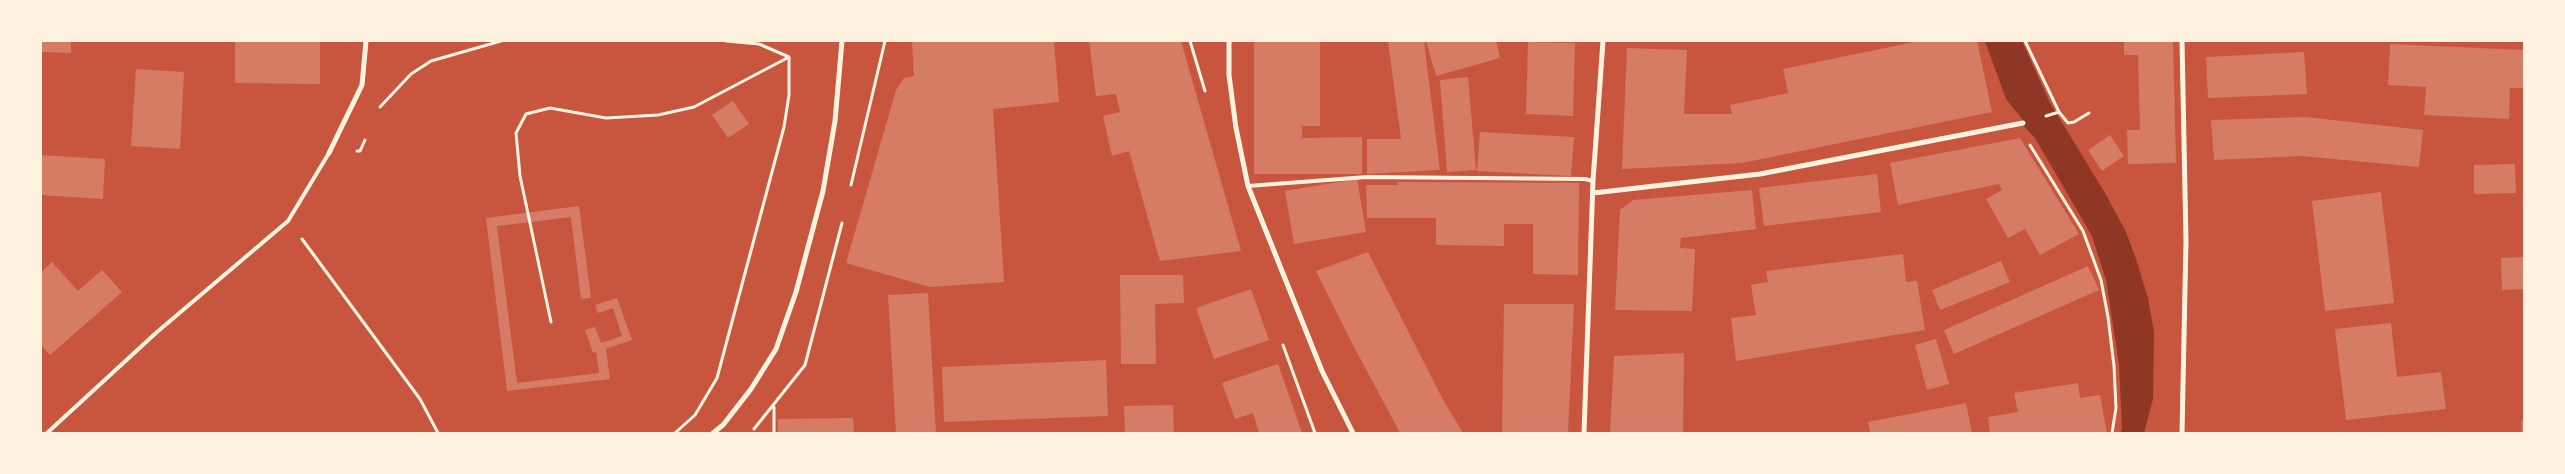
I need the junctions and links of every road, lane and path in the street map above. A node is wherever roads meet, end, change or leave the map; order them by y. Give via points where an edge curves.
1 (366, 41) edge
2 (501, 41) edge
3 (726, 41) edge
4 (842, 41) edge
5 (1229, 41) edge
6 (1603, 41) edge
7 (2025, 41) edge
8 (2182, 41) edge
9 (789, 57) junction
10 (377, 110) dead end
11 (2089, 113) dead end
12 (2020, 123) joint
13 (367, 135) dead end
14 (328, 154) junction
15 (1593, 181) junction
16 (1248, 186) junction
17 (1593, 193) junction
18 (288, 221) junction
19 (551, 322) dead end
20 (47, 433) edge
21 (438, 433) edge
22 (675, 433) edge
23 (713, 433) edge
24 (750, 433) edge
25 (774, 433) edge
26 (1353, 433) edge
27 (1584, 433) edge
28 (2112, 433) edge
29 (2182, 433) edge

1 - 14 street via 362,85
2 - 10 path via 431,61 411,74
3 - 9 path via 759,44
4 - 23 street via 835,121 823,191 796,292 776,349 751,389
5 - 16 street via 1229,75
6 - 15 street
7 - 11 path via 2058,112 2068,123
8 - 29 street via 2186,241
9 - 19 path via 694,107 658,116 606,118 550,108 526,114 516,133 520,176
9 - 22 path via 789,95 784,127 717,378 695,415
12 - 17 street via 1760,174
12 - 28 path via 2083,231 2101,280 2114,366 2116,408
13 - 14 path via 360,151
14 - 18 lane
15 - 16 lane via 1367,177
15 - 17 street
16 - 26 street via 1322,371
17 - 27 street
18 - 20 lane via 157,332
18 - 21 path via 420,399
24 - 25 path via 773,407

